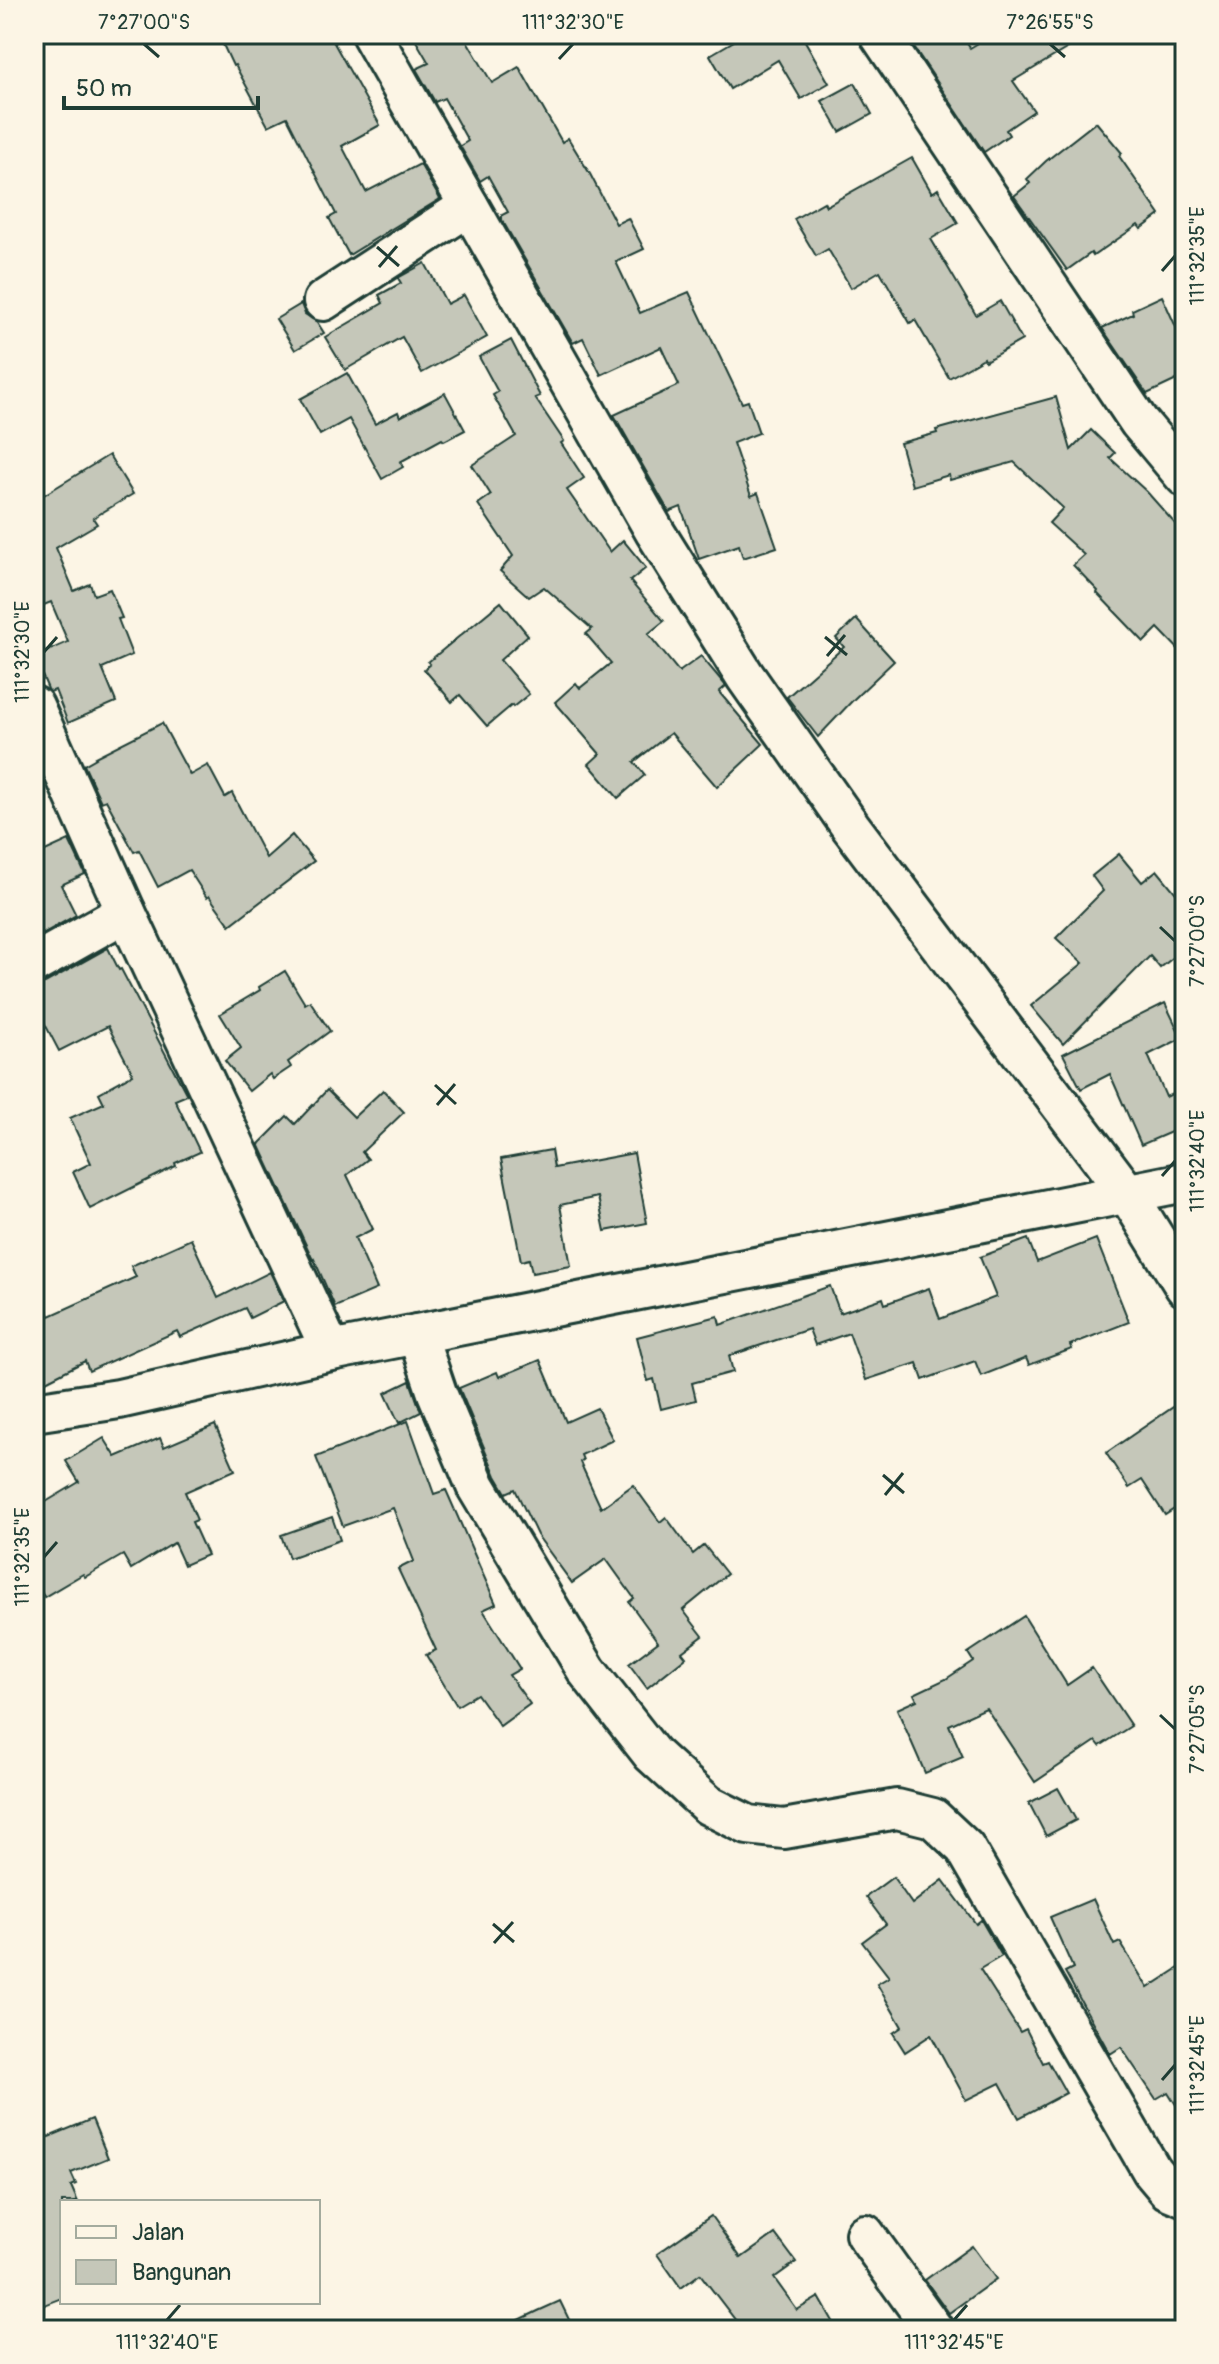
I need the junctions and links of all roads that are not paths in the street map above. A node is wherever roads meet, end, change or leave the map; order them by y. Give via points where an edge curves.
1 (371, 34) edge
2 (879, 34) edge
3 (469, 206) junction
4 (323, 301) dead end
5 (1185, 477) edge
6 (34, 706) edge
7 (126, 912) junction
8 (34, 964) edge
9 (1185, 1182) edge
10 (1127, 1193) junction
11 (1185, 1287) edge
12 (417, 1334) junction
13 (331, 1351) junction
14 (34, 1412) edge
15 (1185, 2197) edge
16 (865, 2234) dead end
17 (934, 2330) edge

1 - 3 street
2 - 5 street via 1139,422
3 - 4 street
3 - 10 street via 655,532 745,676 851,827
6 - 7 street
7 - 8 street
7 - 13 street
9 - 10 street
10 - 11 street
10 - 12 street
12 - 13 street
12 - 15 street via 476,1486 587,1671 652,1754 708,1805 748,1825 784,1829 897,1809 933,1818 965,1848 1152,2171 1168,2190
13 - 14 street via 119,1399
16 - 17 street

